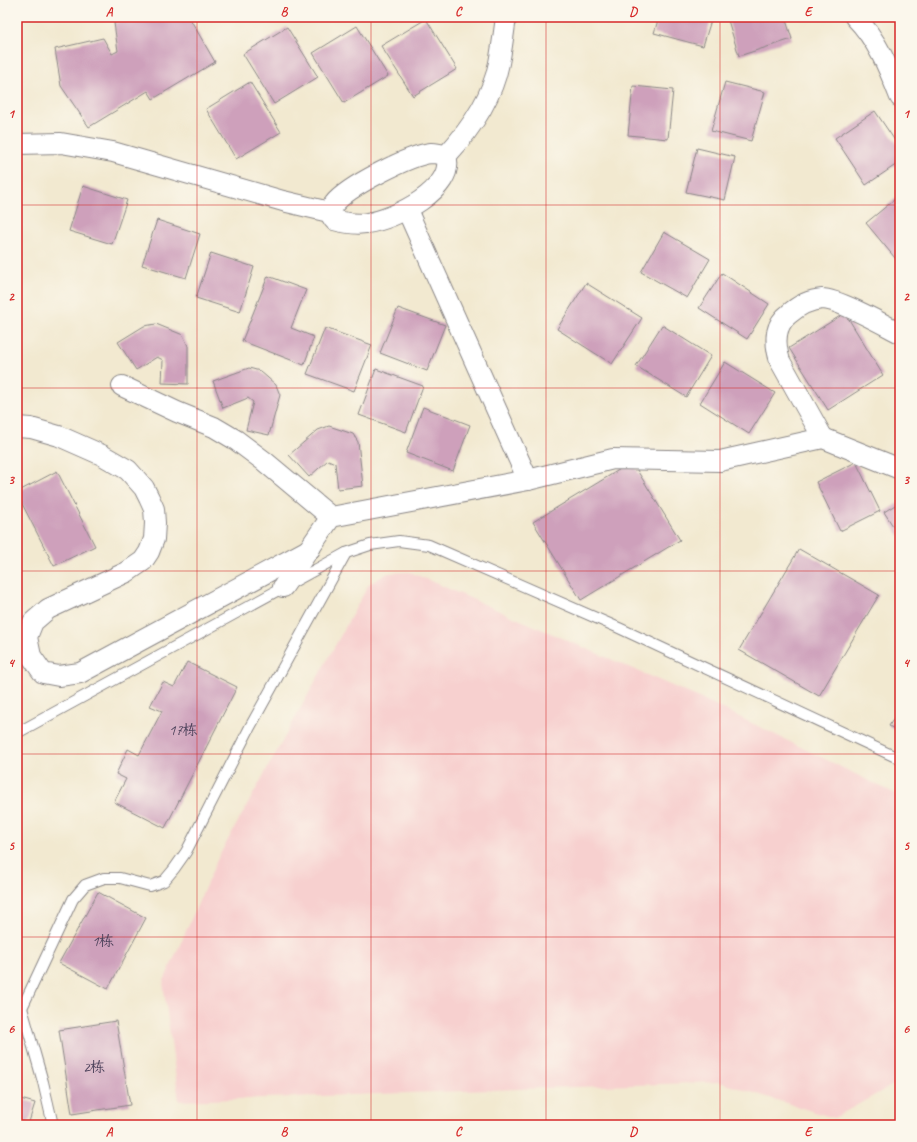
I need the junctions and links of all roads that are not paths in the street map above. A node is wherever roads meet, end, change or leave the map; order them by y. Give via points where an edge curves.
1 (506, 17) edge
2 (855, 17) edge
3 (900, 97) edge
4 (17, 144) edge
5 (446, 156) junction
6 (407, 210) junction
7 (330, 212) junction
8 (900, 333) edge
9 (122, 386) dead end
10 (17, 427) edge
11 (823, 438) junction
12 (900, 469) edge
13 (528, 480) junction
14 (331, 517) junction
15 (310, 549) junction
16 (346, 553) junction
17 (283, 587) junction
18 (17, 733) edge
19 (900, 760) edge
20 (19, 1011) edge
21 (53, 1125) edge

1 - 5 street via 499,64 490,94 462,140
2 - 3 street via 866,29 881,54
4 - 7 street via 61,143 113,152
5 - 6 street via 448,162 439,185
5 - 7 street via 431,153 393,166 343,195 333,204
6 - 7 street via 382,220 352,224 334,220
6 - 13 street
8 - 11 street via 844,305 823,299 797,307 779,325 776,337 780,361
9 - 14 street via 214,427 236,440
10 - 15 street via 59,436 128,470 144,488 154,509 154,539 142,561 127,572 48,609 33,622 26,637 31,656 43,673 59,676 80,673
11 - 12 street
11 - 13 street via 720,461 613,459
13 - 14 street
14 - 15 street
15 - 17 street
16 - 17 lane
16 - 19 lane via 370,545 399,541 429,545 619,628
16 - 20 lane via 174,870 164,881 150,886 120,878 104,878 85,885 73,899
17 - 18 lane
20 - 21 lane via 43,1082

